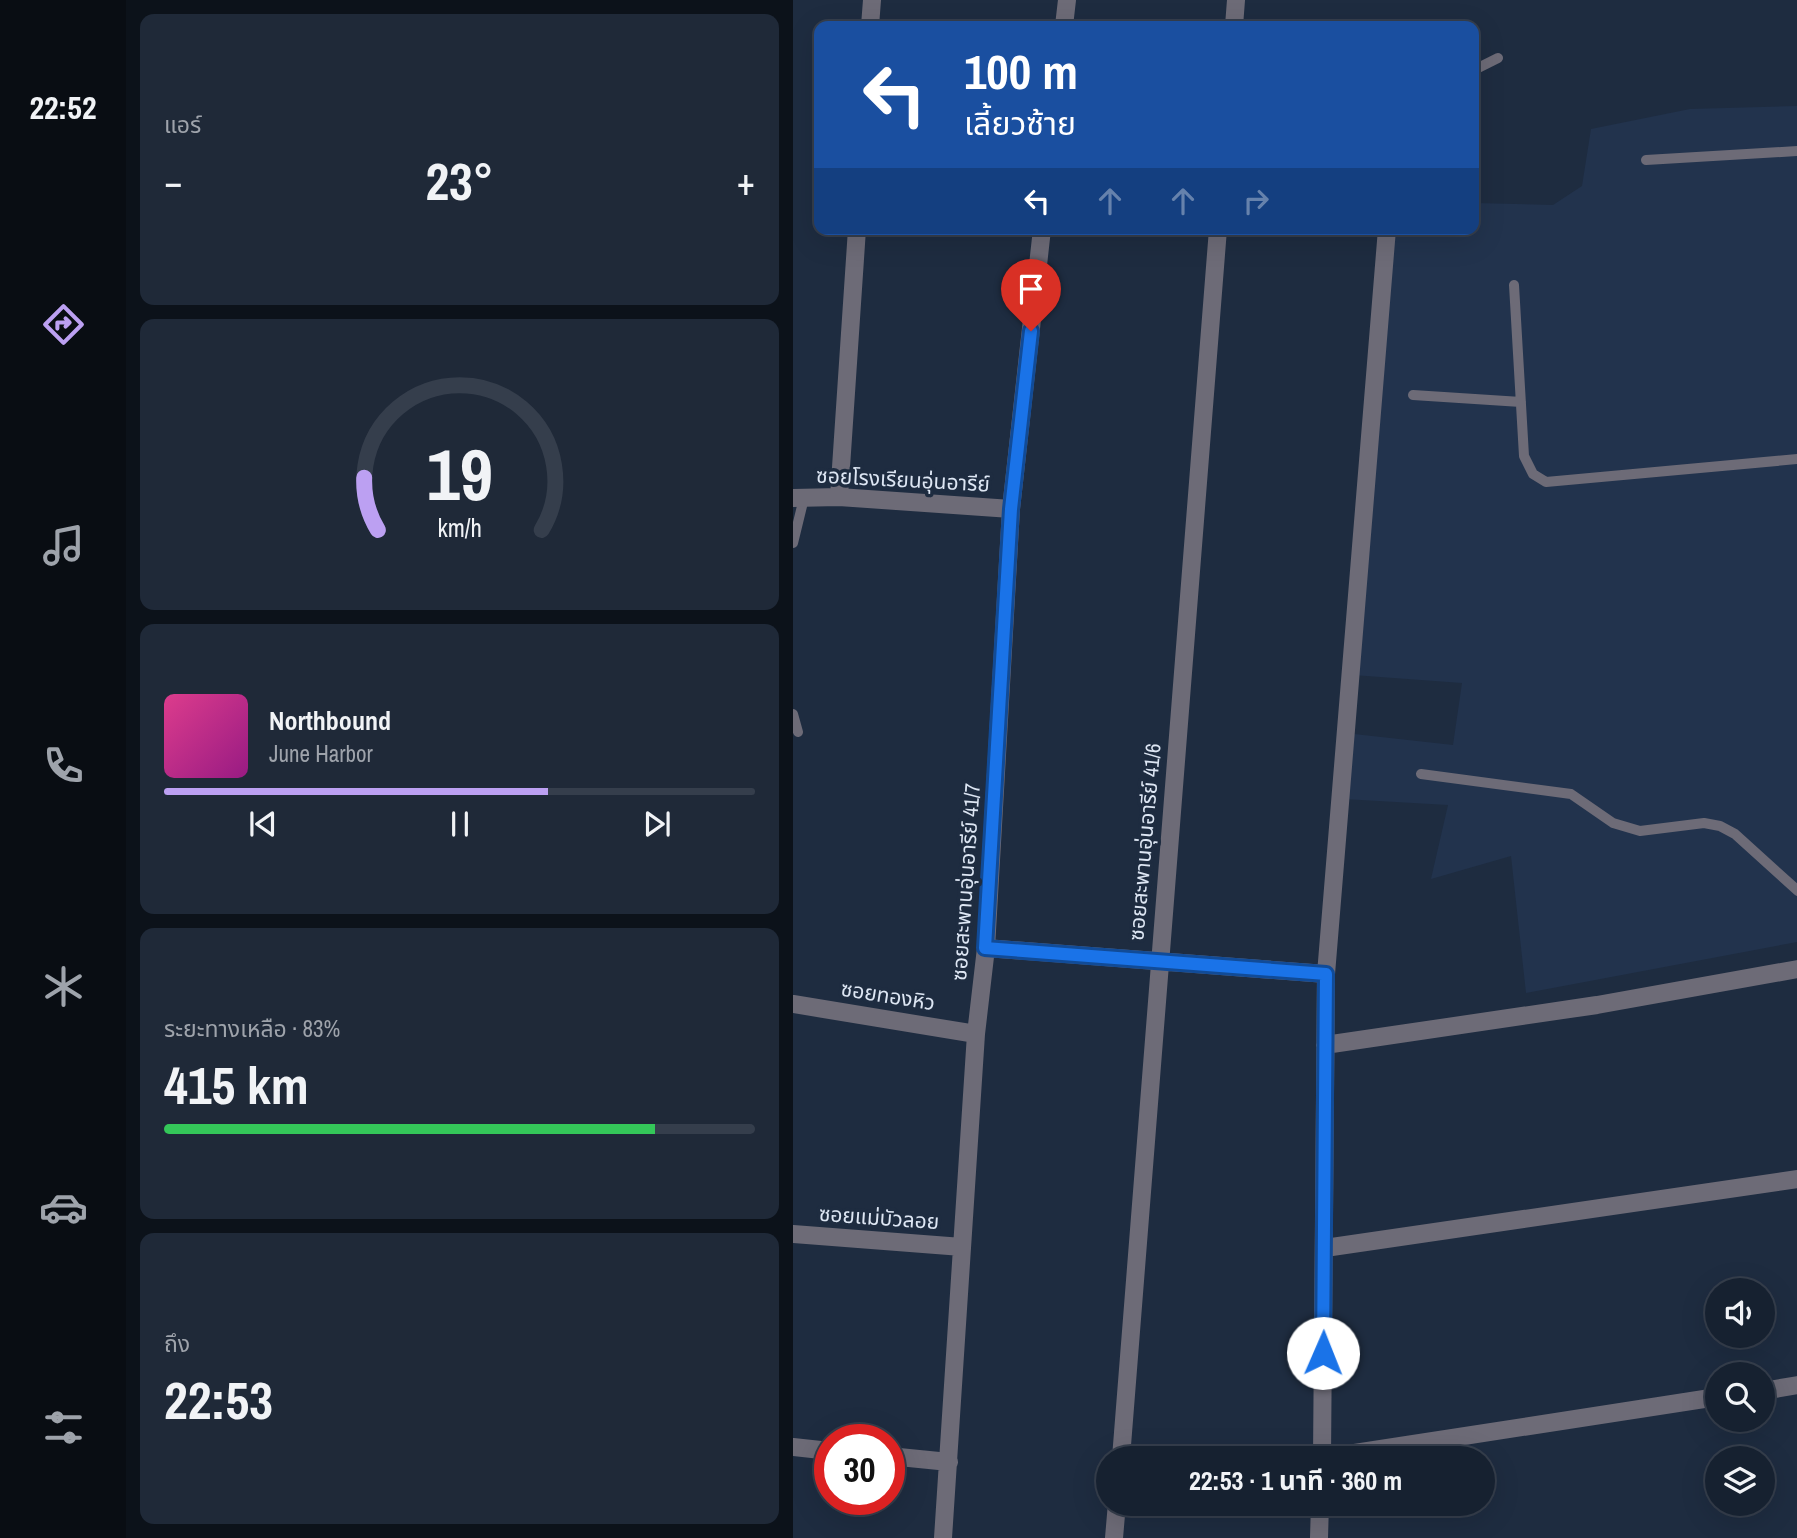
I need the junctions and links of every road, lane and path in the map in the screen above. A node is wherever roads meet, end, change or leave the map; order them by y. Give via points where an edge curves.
1 (872, 0) edge
2 (1067, 0) edge
3 (1236, 0) edge
4 (870, 21) edge
5 (1065, 21) edge
6 (1234, 21) edge
7 (1498, 58) dead end
8 (1479, 68) edge
9 (1797, 151) edge
10 (1646, 160) dead end
11 (857, 235) edge
12 (1041, 235) edge
13 (1218, 235) edge
14 (1387, 235) edge
15 (1514, 285) dead end
16 (1414, 396) dead end
17 (1521, 402) junction
18 (1797, 459) edge
19 (839, 497) junction
20 (798, 498) edge
21 (1011, 509) junction
22 (793, 544) edge
23 (793, 713) edge
24 (798, 732) dead end
25 (1421, 774) dead end
26 (1797, 891) edge
27 (985, 948) junction
28 (1158, 962) junction
29 (1797, 969) edge
30 (1326, 974) junction
31 (793, 1004) edge
32 (976, 1034) junction
33 (1325, 1045) junction
34 (1797, 1179) edge
35 (793, 1234) edge
36 (962, 1247) junction
37 (1325, 1248) junction
38 (1797, 1385) edge
39 (1775, 1389) edge
40 (1705, 1400) edge
41 (1122, 1446) edge
42 (1321, 1446) edge
43 (1400, 1446) edge
44 (793, 1447) edge
45 (814, 1449) edge
46 (905, 1458) edge
47 (949, 1462) junction
48 (1116, 1516) edge
49 (1320, 1516) edge
50 (943, 1538) edge
51 (1114, 1538) edge
52 (1319, 1538) edge

1 - 4 street
2 - 5 street
3 - 6 street
7 - 8 lane
9 - 10 lane
11 - 19 street
12 - 21 street, ซอยสะพานอุ่นอารีย์ 41/7
13 - 28 street, ซอยสะพานอุ่นอารีย์ 41/6
14 - 30 street
15 - 17 lane
16 - 17 lane
17 - 18 lane via 1524,456 1533,474 1546,482
19 - 20 street, ซอยโรงเรียนอุ่นอารีย์
19 - 21 street, ซอยโรงเรียนอุ่นอารีย์
20 - 22 lane
21 - 27 street, ซอยสะพานอุ่นอารีย์ 41/7
23 - 24 lane
25 - 26 lane via 1571,794 1613,823 1640,831 1704,823 1720,826 1735,834
27 - 28 street
27 - 32 street, ซอยสะพานอุ่นอารีย์ 41/7
28 - 30 street
28 - 41 street, ซอยสะพานอุ่นอารีย์ 41/6
29 - 33 street via 1597,1005
30 - 33 street
31 - 32 street, ซอยทองหิว
32 - 36 street, ซอยสะพานอุ่นอารีย์ 41/7
33 - 37 street
34 - 37 street
35 - 36 street, ซอยแม่บัวลอย
36 - 47 street, ซอยสะพานอุ่นอารีย์ 41/7
37 - 42 street
38 - 39 street
40 - 43 street
44 - 45 street
46 - 47 street
47 - 50 street, ซอยสะพานอุ่นอารีย์ 41/7
48 - 51 street
49 - 52 street

